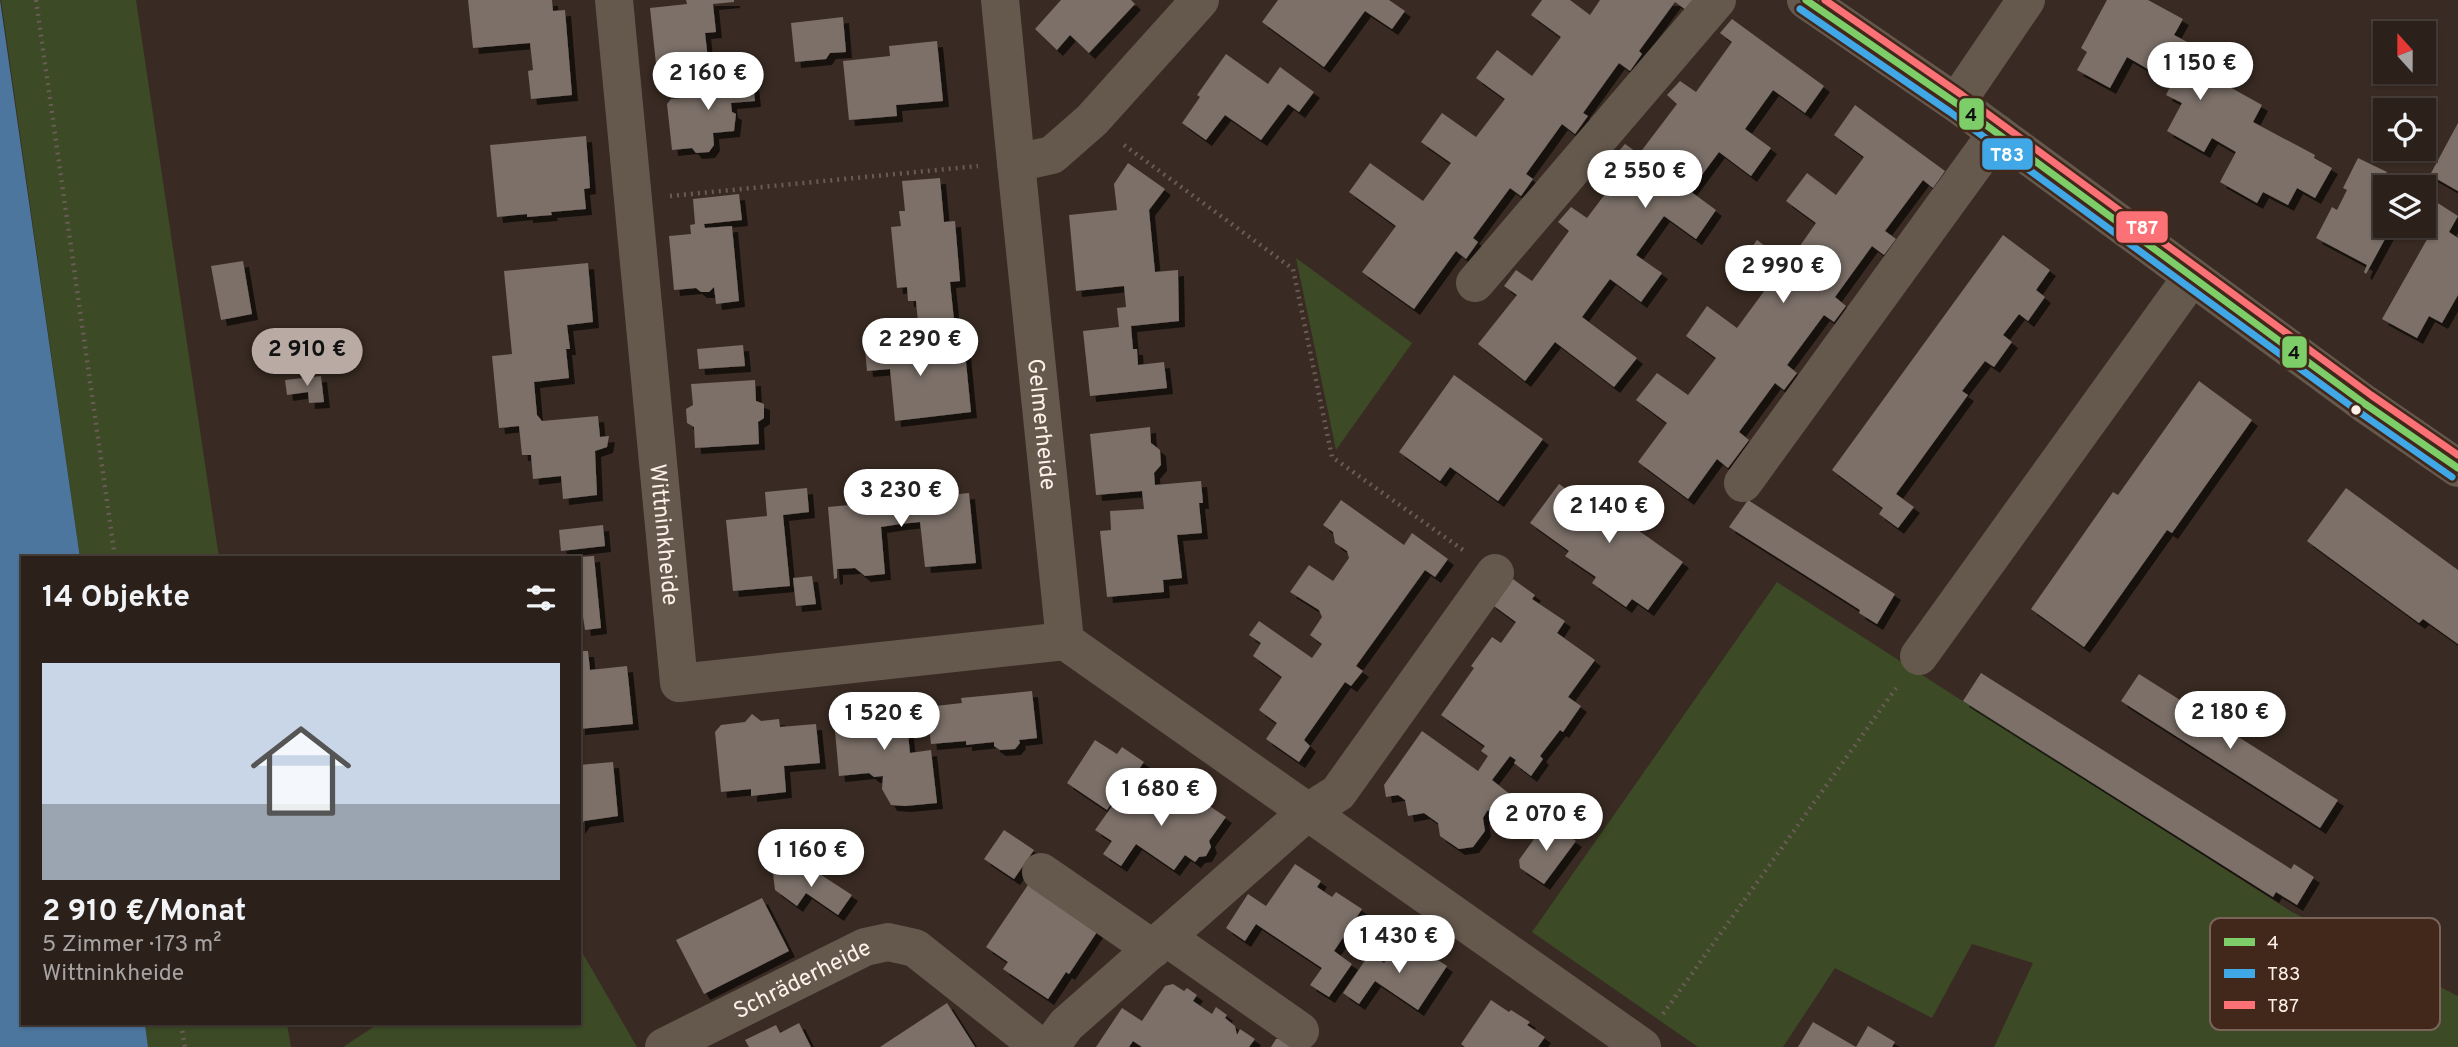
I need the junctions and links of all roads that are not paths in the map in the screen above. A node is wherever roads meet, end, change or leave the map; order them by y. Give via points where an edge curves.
1 (614, 0) edge
2 (1000, 0) edge
3 (1200, 0) edge
4 (1717, 0) edge
5 (1806, 0) edge
6 (2026, 0) edge
7 (1956, 103) junction
8 (1997, 133) junction
9 (1016, 163) junction
10 (2191, 278) junction
11 (1475, 283) dead end
12 (2457, 463) edge
13 (1743, 483) dead end
14 (1494, 573) road end
15 (1065, 641) junction
16 (1919, 656) road end
17 (1306, 813) junction
18 (1041, 872) dead end
19 (1159, 943) junction
20 (1300, 1031) dead end
21 (664, 1047) edge
22 (1040, 1047) edge
23 (1050, 1047) edge
24 (1641, 1047) edge

1 - 15 street, Wittninkheide via 678,683
2 - 9 street, Gelmerheide
3 - 9 street via 1092,120 1052,156
4 - 11 street
5 - 7 street
6 - 7 street
7 - 8 street
8 - 10 street
8 - 13 street
9 - 15 street, Gelmerheide
10 - 12 street via 2365,404
10 - 16 street
14 - 17 street via 1338,793
15 - 17 street
17 - 19 street
17 - 24 street
18 - 19 street
19 - 20 street
19 - 23 street via 1066,1025
21 - 22 street, Schräderheide via 865,947 888,942 915,948

